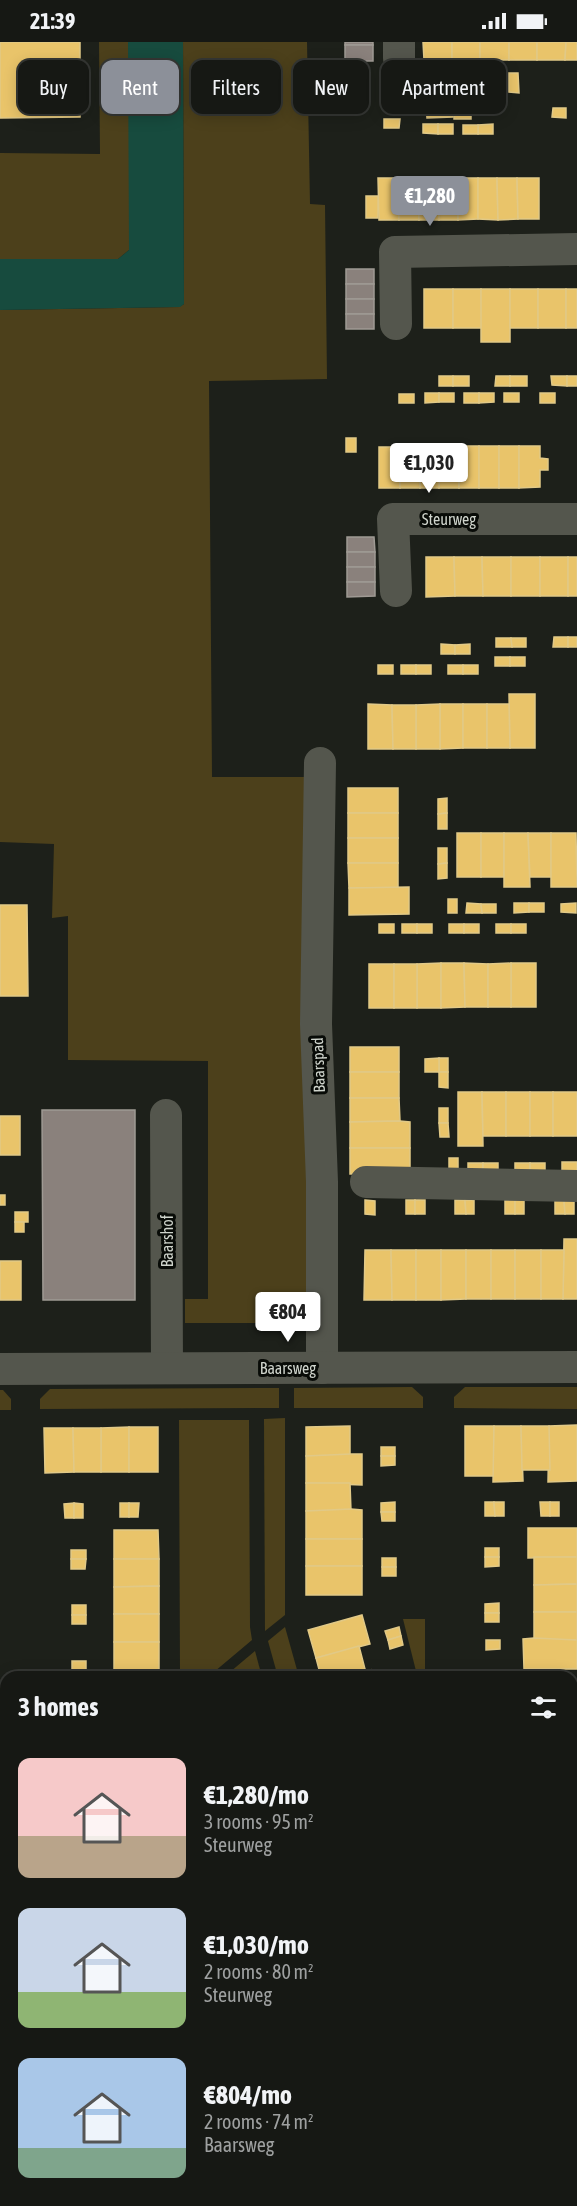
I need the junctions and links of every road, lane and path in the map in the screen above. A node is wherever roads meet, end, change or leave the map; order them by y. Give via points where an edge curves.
1 (577, 249) edge
2 (396, 324) dead end
3 (577, 519) edge
4 (396, 591) dead end
5 (321, 763) dead end
6 (166, 1114) dead end
7 (366, 1182) dead end
8 (577, 1186) edge
9 (577, 1367) edge
10 (167, 1368) junction
11 (322, 1368) junction
12 (0, 1369) edge

1 - 2 street via 395,252
3 - 4 street, Steurweg via 393,519
5 - 11 street, Baarspad via 316,1024 322,1182
6 - 10 street, Baarshof
7 - 8 street
9 - 11 street, Baarsweg
10 - 11 street, Baarsweg
10 - 12 street, Baarsweg

